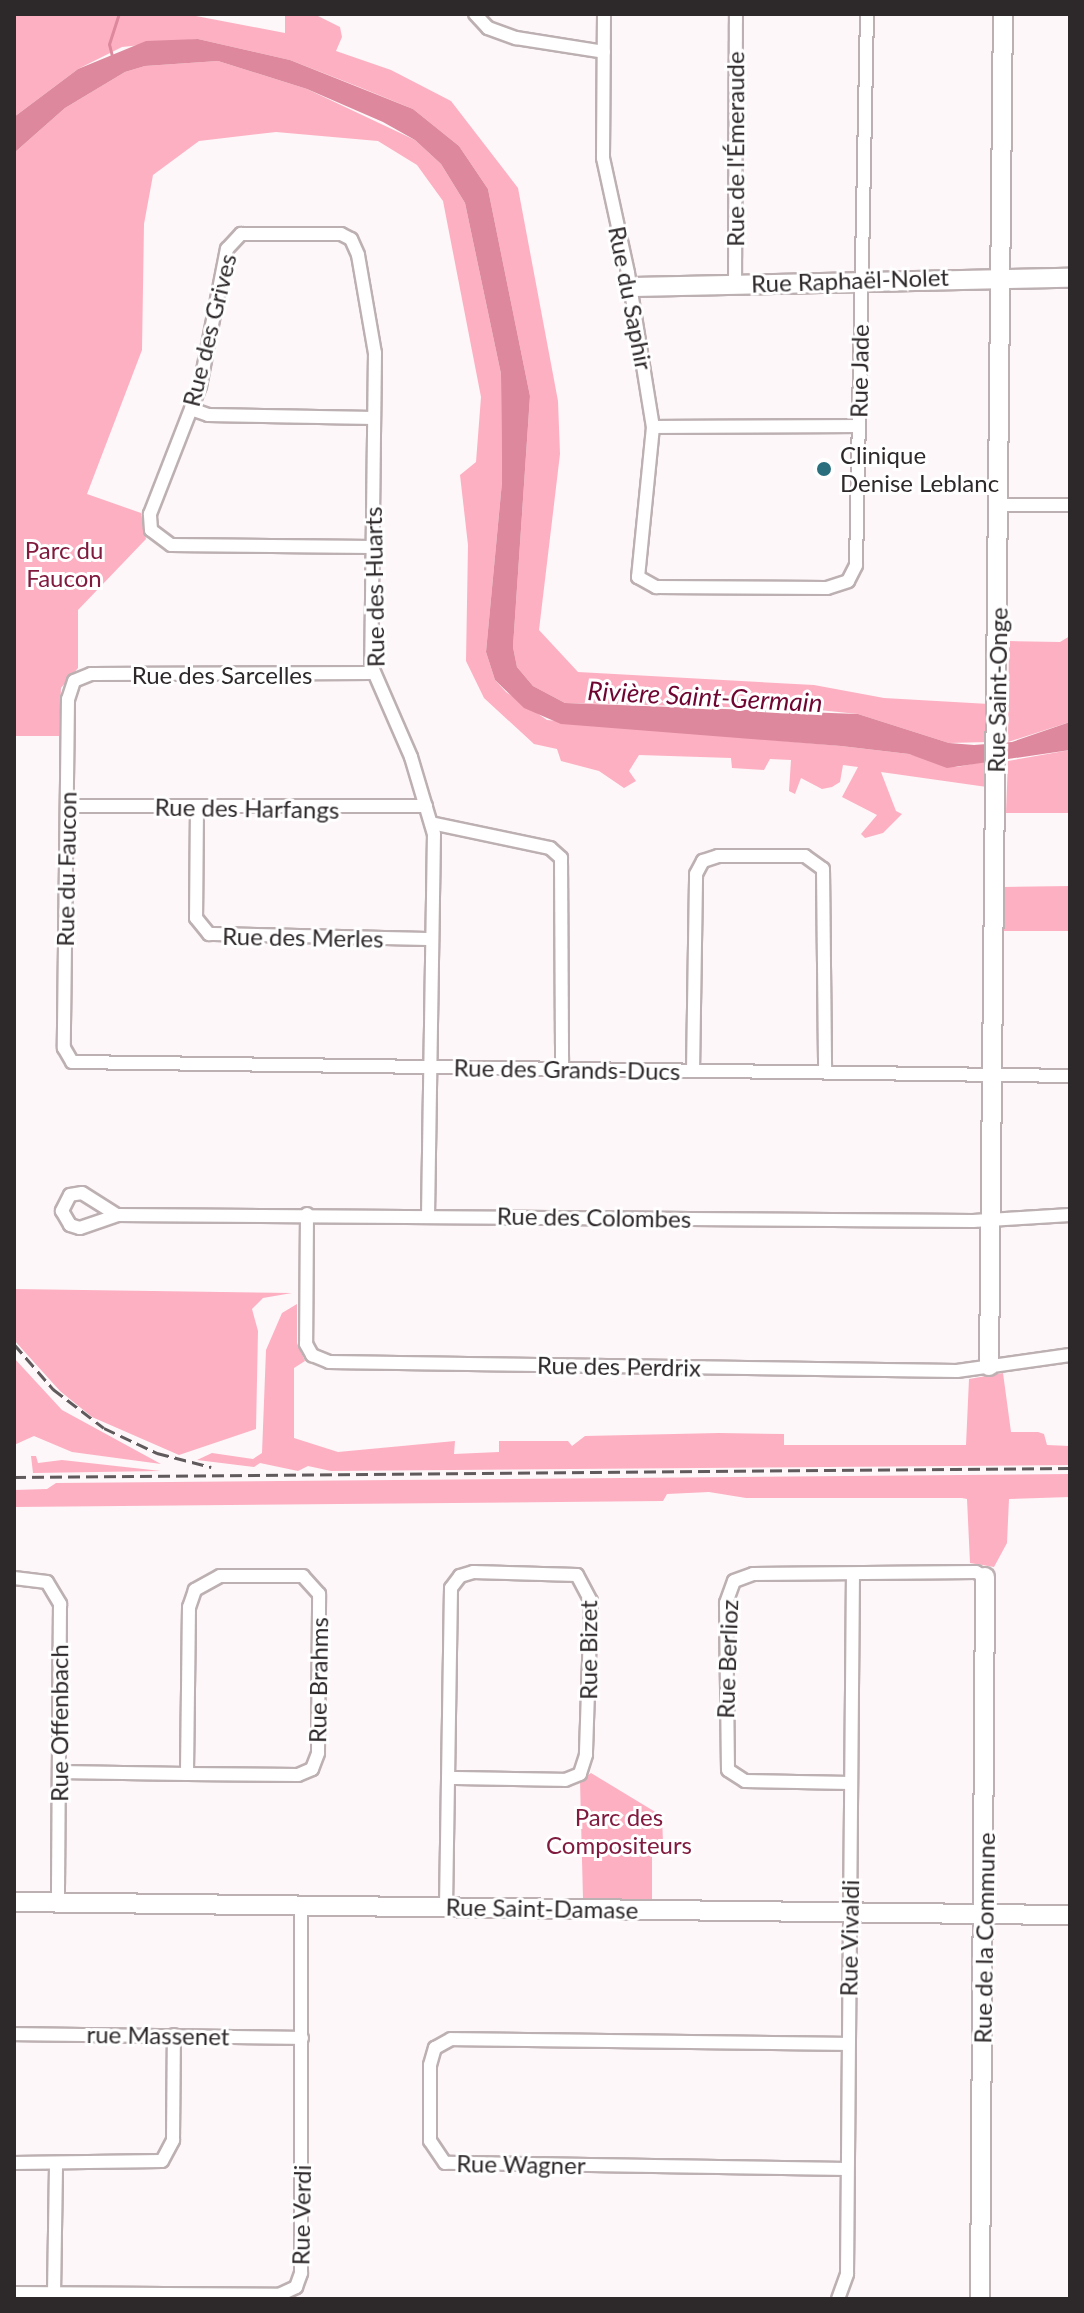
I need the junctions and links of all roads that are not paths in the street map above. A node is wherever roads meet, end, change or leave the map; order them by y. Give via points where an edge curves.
1 (475, 14) edge
2 (604, 14) edge
3 (736, 14) edge
4 (867, 14) edge
5 (1003, 14) edge
6 (604, 52) junction
7 (351, 239) joint
8 (1001, 277) junction
9 (1070, 278) edge
10 (861, 281) junction
11 (735, 284) junction
12 (631, 287) junction
13 (191, 409) junction
14 (374, 418) junction
15 (857, 426) junction
16 (653, 427) junction
17 (999, 505) junction
18 (1070, 505) edge
19 (372, 547) junction
20 (640, 582) joint
21 (373, 673) junction
22 (74, 681) joint
23 (67, 806) junction
24 (426, 806) junction
25 (197, 807) junction
26 (431, 823) junction
27 (432, 939) junction
28 (67, 1057) joint
29 (562, 1068) junction
30 (431, 1069) junction
31 (693, 1071) junction
32 (825, 1071) junction
33 (992, 1075) junction
34 (1070, 1076) edge
35 (307, 1214) junction
36 (117, 1215) dead end
37 (428, 1215) junction
38 (1070, 1215) edge
39 (989, 1220) junction
40 (1070, 1355) edge
41 (989, 1366) junction
42 (853, 1574) junction
43 (985, 1577) joint
44 (14, 1578) edge
45 (59, 1772) junction
46 (187, 1774) junction
47 (448, 1778) junction
48 (850, 1783) junction
49 (14, 1902) edge
50 (58, 1902) junction
51 (301, 1906) junction
52 (446, 1907) junction
53 (850, 1912) junction
54 (984, 1913) junction
55 (1070, 1915) edge
56 (14, 2034) edge
57 (174, 2035) junction
58 (302, 2038) junction
59 (848, 2044) junction
60 (14, 2163) edge
61 (56, 2164) junction
62 (847, 2169) junction
63 (14, 2293) edge
64 (54, 2294) junction
65 (838, 2299) edge
66 (980, 2299) edge

1 - 6 street via 488,28 516,38
2 - 6 street, Rue du Saphir
3 - 11 street, Rue de l'Émeraude
4 - 10 street, Rue Jade
5 - 8 street, Rue Saint-Onge
6 - 12 street, Rue du Saphir via 603,158
7 - 13 street, Rue des Grives via 335,233 252,232 233,239
7 - 14 street, Rue des Huarts via 374,346
8 - 9 street, Rue Raphaël-Nolet
8 - 10 street, Rue Raphaël-Nolet
8 - 17 street, Rue Saint-Onge
10 - 11 street, Rue Raphaël-Nolet
10 - 15 street, Rue Jade
11 - 12 street, Rue Raphaël-Nolet
12 - 16 street, Rue du Saphir
13 - 14 street via 208,415
13 - 19 street, Rue des Grives via 150,514 154,535 171,545
14 - 19 street, Rue des Huarts
15 - 16 street
15 - 20 street, Rue Jade via 856,565 848,581 827,588 656,587
16 - 20 street, Rue du Saphir
17 - 18 street
17 - 33 street, Rue Saint-Onge
19 - 21 street, Rue des Huarts
21 - 22 street, Rue des Sarcelles via 91,674
21 - 24 street, Rue des Huarts via 411,757
22 - 23 street, Rue du Faucon via 68,699
23 - 25 street, Rue des Harfangs
23 - 28 street, Rue du Faucon
24 - 25 street, Rue des Harfangs
24 - 26 street, Rue des Huarts
25 - 27 street, Rue des Merles via 196,918 209,934
26 - 27 street, Rue des Huarts
26 - 29 street via 550,848 561,858
27 - 30 street, Rue des Huarts
28 - 30 street, Rue des Grands-Ducs via 82,1066
29 - 30 street, Rue des Grands-Ducs
29 - 31 street, Rue des Grands-Ducs
30 - 37 street, Rue des Huarts
31 - 32 street, Rue des Grands-Ducs
31 - 32 street via 697,869 710,858 805,856 825,872
32 - 33 street, Rue des Grands-Ducs
33 - 34 street, Rue des Grands-Ducs
33 - 39 street, Rue Saint-Onge
35 - 36 street, Rue des Colombes
35 - 37 street, Rue des Colombes
35 - 41 street, Rue des Perdrix via 305,1338 312,1355 329,1362 957,1371
37 - 39 street, Rue des Colombes
38 - 39 street, Rue des Colombes
39 - 41 street, Rue Saint-Onge
40 - 41 street, Rue des Perdrix
42 - 43 street, Rue Berlioz via 976,1572
42 - 48 street, Rue Vivaldi
42 - 48 street, Rue Berlioz via 747,1575 734,1581 726,1603 728,1770 745,1781
43 - 54 street, Rue de la Commune
44 - 45 street, Rue Offenbach via 47,1582 60,1604
45 - 46 street, Rue Brahms
45 - 50 street, Rue Offenbach
46 - 46 street, Rue Brahms via 298,1775 316,1762 319,1594 303,1576 220,1576 195,1590 189,1607
47 - 47 street, Rue Bizet via 565,1780 580,1774 586,1755 591,1601 577,1575 473,1572 453,1582
47 - 52 street, Rue Bizet
48 - 53 street, Rue Vivaldi
49 - 50 street, Rue Saint-Damase
50 - 51 street, Rue Saint-Damase
51 - 52 street, Rue Saint-Damase
51 - 58 street, Rue Verdi
52 - 53 street, Rue Saint-Damase
53 - 54 street, Rue Saint-Damase
53 - 59 street, Rue Vivaldi
54 - 55 street, Rue Saint-Damase
54 - 66 street, Rue de la Commune
56 - 57 street, rue Massenet
57 - 58 street, rue Massenet
57 - 61 street via 173,2140 167,2157 147,2165
58 - 64 street, Rue Verdi via 301,2273 296,2287 279,2295
59 - 62 street, Rue Vivaldi
59 - 62 street, Rue Wagner via 451,2039 435,2048 430,2065 430,2141 445,2163
60 - 61 street
61 - 64 street
62 - 65 street, Rue Vivaldi via 847,2281
63 - 64 street, Rue Verdi

